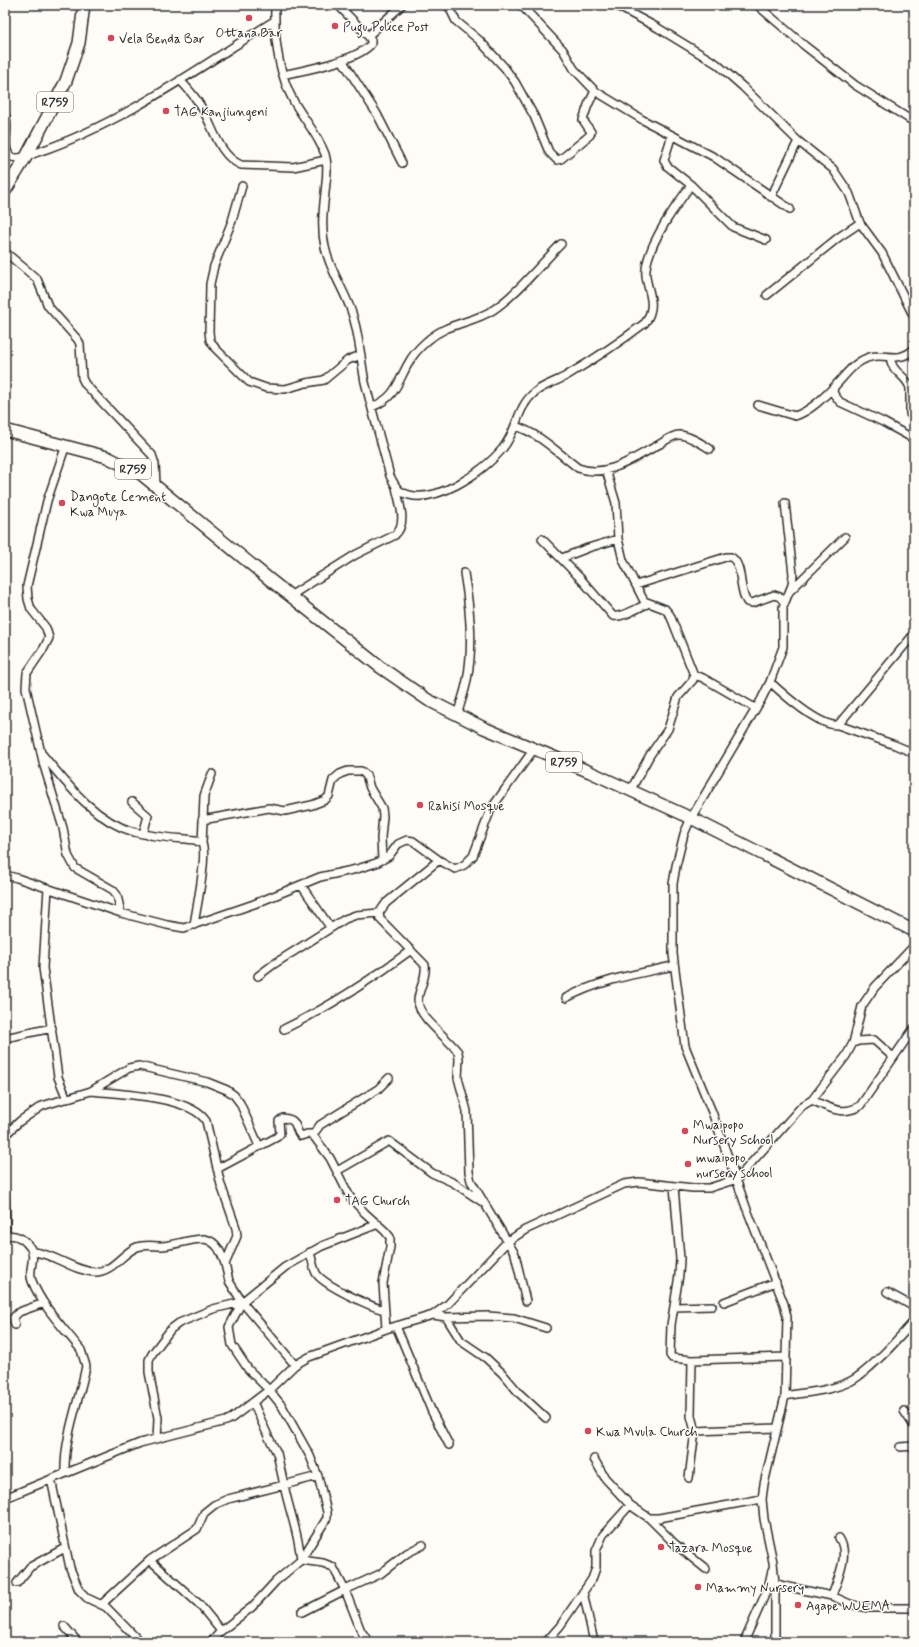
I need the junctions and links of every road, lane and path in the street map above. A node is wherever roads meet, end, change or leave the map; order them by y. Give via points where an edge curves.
1 (84, 5) edge
2 (275, 5) edge
3 (338, 5) edge
4 (402, 5) edge
5 (448, 5) edge
6 (521, 5) edge
7 (615, 5) edge
8 (756, 5) edge
9 (274, 21) junction
10 (368, 36) junction
11 (342, 60) junction
12 (283, 75) junction
13 (180, 80) junction
14 (595, 91) junction
15 (5, 115) edge
16 (914, 122) edge
17 (672, 136) junction
18 (798, 141) junction
19 (5, 148) edge
20 (26, 156) junction
21 (326, 160) junction
22 (402, 163) dead end
23 (691, 185) junction
24 (242, 186) dead end
25 (5, 191) edge
26 (771, 197) junction
27 (790, 209) dead end
28 (860, 223) junction
29 (766, 240) dead end
30 (561, 244) dead end
31 (5, 252) edge
32 (767, 294) dead end
33 (914, 317) edge
34 (914, 349) edge
35 (361, 355) junction
36 (890, 357) junction
37 (834, 387) junction
38 (758, 405) dead end
39 (372, 407) junction
40 (910, 414) dead end
41 (515, 426) junction
42 (5, 430) edge
43 (914, 439) edge
44 (66, 445) junction
45 (710, 449) dead end
46 (606, 470) junction
47 (156, 485) junction
48 (396, 487) junction
49 (785, 502) dead end
50 (845, 537) dead end
51 (542, 539) dead end
52 (618, 539) junction
53 (562, 558) junction
54 (464, 573) dead end
55 (636, 585) junction
56 (790, 590) junction
57 (290, 596) junction
58 (784, 602) junction
59 (647, 604) junction
60 (914, 634) edge
61 (694, 675) junction
62 (770, 682) junction
63 (755, 708) junction
64 (457, 716) junction
65 (838, 725) junction
66 (534, 749) junction
67 (41, 753) junction
68 (914, 753) edge
69 (212, 774) dead end
70 (630, 791) junction
71 (132, 802) dead end
72 (691, 818) junction
73 (202, 820) junction
74 (143, 834) junction
75 (202, 844) junction
76 (382, 860) junction
77 (439, 860) junction
78 (5, 875) edge
79 (301, 885) junction
80 (48, 888) junction
81 (122, 913) junction
82 (379, 913) junction
83 (194, 926) junction
84 (330, 927) junction
85 (914, 931) edge
86 (914, 946) edge
87 (410, 950) junction
88 (673, 966) junction
89 (258, 976) dead end
90 (566, 998) dead end
91 (52, 1028) junction
92 (914, 1028) edge
93 (284, 1029) dead end
94 (5, 1038) edge
95 (853, 1043) junction
96 (893, 1057) junction
97 (389, 1078) dead end
98 (91, 1091) junction
99 (67, 1099) junction
100 (812, 1100) junction
101 (5, 1135) edge
102 (313, 1135) junction
103 (259, 1146) junction
104 (218, 1169) junction
105 (337, 1171) junction
106 (737, 1179) junction
107 (674, 1186) junction
108 (5, 1194) edge
109 (487, 1206) junction
110 (378, 1224) junction
111 (6, 1237) edge
112 (507, 1242) junction
113 (34, 1252) junction
114 (310, 1252) junction
115 (226, 1264) junction
116 (776, 1282) junction
117 (887, 1292) dead end
118 (526, 1301) dead end
119 (242, 1302) junction
120 (724, 1302) dead end
121 (44, 1303) junction
122 (712, 1306) dead end
123 (674, 1307) junction
124 (914, 1307) edge
125 (384, 1310) junction
126 (433, 1315) junction
127 (446, 1317) junction
128 (914, 1322) edge
129 (15, 1325) dead end
130 (396, 1326) junction
131 (546, 1328) dead end
132 (386, 1329) junction
133 (786, 1357) junction
134 (692, 1360) junction
135 (295, 1365) junction
136 (269, 1390) junction
137 (785, 1396) junction
138 (253, 1402) junction
139 (904, 1411) dead end
140 (546, 1418) dead end
141 (914, 1426) edge
142 (776, 1428) junction
143 (695, 1431) junction
144 (157, 1439) junction
145 (449, 1445) dead end
146 (914, 1446) edge
147 (900, 1447) dead end
148 (594, 1459) dead end
149 (65, 1473) junction
150 (318, 1476) junction
151 (689, 1478) dead end
152 (51, 1479) junction
153 (284, 1486) junction
154 (5, 1498) edge
155 (762, 1499) junction
156 (630, 1505) junction
157 (649, 1518) junction
158 (839, 1538) dead end
159 (424, 1545) dead end
160 (65, 1548) junction
161 (150, 1560) junction
162 (301, 1560) junction
163 (773, 1562) junction
164 (706, 1569) dead end
165 (18, 1583) dead end
166 (775, 1583) junction
167 (346, 1590) junction
168 (583, 1592) junction
169 (832, 1596) junction
170 (102, 1604) junction
171 (914, 1608) edge
172 (302, 1612) dead end
173 (64, 1626) dead end
174 (221, 1631) junction
175 (78, 1642) edge
176 (140, 1642) edge
177 (211, 1642) edge
178 (369, 1642) edge
179 (546, 1642) edge
180 (594, 1642) edge
181 (744, 1642) edge
182 (775, 1642) edge

1 - 20 main road, R759 via 75,59
2 - 9 street
3 - 10 street
4 - 10 street
5 - 14 street via 456,21 479,40 515,82 534,116 549,152 557,160 590,135 584,120
6 - 14 street via 560,46 574,69
7 - 18 street via 716,64
8 - 16 street via 855,84
9 - 12 street via 277,52
9 - 13 street
10 - 11 street via 371,44 368,47
11 - 12 street
11 - 22 street via 377,114
12 - 21 street via 294,102 321,145
13 - 20 street via 67,142
13 - 21 street via 199,102 225,154 232,161 240,165 293,167
14 - 17 street
15 - 19 street via 8,122
17 - 23 street via 665,154 665,164
17 - 26 street via 714,157
18 - 26 street
18 - 28 street via 837,174 849,193
19 - 20 street via 12,158
20 - 25 main road, R759
21 - 35 street via 323,217 325,246 330,265 354,319
23 - 29 street via 733,226
23 - 41 street via 658,237 646,264 652,308 648,319 566,376 536,391 524,404
24 - 35 street via 210,284 208,332 215,348 249,382 257,386 278,389 324,380 348,360
26 - 27 street
28 - 32 street
28 - 33 street via 882,253
30 - 39 street via 492,310 439,331 426,341 408,363 395,390 381,403
31 - 47 street via 37,279 48,306 78,340 82,378 85,384 152,454
34 - 36 street via 906,355
35 - 39 street
36 - 37 street via 874,356 861,360
36 - 40 street via 894,370 909,384
37 - 38 street via 815,404 795,416
37 - 43 street via 833,393 840,402
39 - 48 street via 390,476
41 - 46 street via 549,445 578,468 586,471
41 - 48 street via 504,447 490,463 453,486 422,496 414,496
42 - 44 main road, R759
44 - 47 main road, R759 via 116,461
44 - 67 street via 47,501 27,586 31,609 49,635 44,648 27,673 26,681
45 - 46 street via 680,435 668,439 627,464
46 - 52 street via 616,503
47 - 57 main road, R759
48 - 57 street via 402,516 399,532 355,555
49 - 56 street via 793,574
50 - 56 street
51 - 53 street
52 - 53 street
52 - 55 street via 623,560
53 - 59 street via 613,616
54 - 64 street via 470,606 471,637 467,680
55 - 58 street via 731,557 738,564 747,602 752,603 774,594
55 - 59 street
56 - 58 street
57 - 64 main road, R759 via 396,679
58 - 62 street via 783,647
59 - 61 street via 665,609 670,615
60 - 65 street
61 - 63 street
61 - 70 street via 693,680 678,697 668,729
62 - 63 street
62 - 65 street via 789,699 820,720 833,726
63 - 72 street via 730,755
64 - 66 main road, R759
65 - 68 street
66 - 70 main road, R759
66 - 77 street via 492,809 473,856 464,865 455,869
67 - 74 street via 66,783 95,811 123,828
67 - 81 street via 70,860 80,872 101,881 113,890
69 - 73 street via 204,796
70 - 72 main road, R759
71 - 74 street via 148,816
72 - 85 main road, R759
72 - 88 street via 680,849 673,884
73 - 75 street
73 - 76 street via 269,808 285,811 325,800 329,796 333,780 340,774 361,771 366,775 370,788 382,808
74 - 75 street via 195,840
75 - 83 street via 203,864
76 - 77 street via 394,851 398,844 407,840 416,843
76 - 79 street via 320,877
77 - 82 street via 386,903
78 - 80 street
79 - 83 street
79 - 84 street
80 - 81 street
80 - 91 street via 43,968
81 - 83 street via 175,927
82 - 84 street via 356,915
82 - 87 street via 382,923
84 - 89 street
86 - 95 street via 875,987 862,1006
87 - 93 street via 356,988
87 - 109 street via 422,961 425,970 418,1005 458,1052 458,1078 467,1111 469,1172 471,1181
88 - 90 street via 602,982
88 - 106 street via 685,1046
91 - 94 street
91 - 99 street via 58,1077
92 - 96 street
95 - 96 street via 874,1040
95 - 100 street
96 - 100 street via 871,1093 853,1110 833,1110
97 - 102 street via 378,1089 320,1125
98 - 99 street
98 - 103 street via 129,1068 139,1066 207,1082 234,1095
98 - 104 street via 143,1096 197,1111 206,1120
99 - 101 street via 42,1106
100 - 106 street via 802,1106
102 - 103 street via 310,1133 301,1136 293,1121 283,1118 279,1121 280,1134
102 - 105 street
103 - 104 street
104 - 115 street via 237,1236
105 - 109 street via 390,1141 432,1173 454,1183
105 - 110 street via 350,1197
106 - 107 street via 709,1188
106 - 116 street
107 - 112 street via 639,1182 624,1184 525,1230
107 - 123 street via 680,1259
108 - 111 street
109 - 112 street
110 - 114 street
110 - 125 street via 388,1234 390,1241 382,1283
111 - 113 street via 20,1237
112 - 118 street via 515,1254
112 - 126 street via 448,1304
113 - 115 street via 96,1272 103,1271 137,1247 204,1239 219,1248
113 - 121 street via 30,1273
114 - 119 street via 277,1273
114 - 125 street via 319,1276 360,1301
115 - 119 street via 229,1281
116 - 120 street
116 - 133 street via 787,1317
117 - 124 street
119 - 135 street
119 - 136 street via 229,1327 232,1345 248,1369
119 - 144 street via 213,1309 179,1323 167,1333 152,1354 149,1372 158,1418
121 - 129 street via 17,1313 13,1318
121 - 149 street via 81,1350 86,1366 70,1426
122 - 123 street
123 - 134 street via 670,1357
125 - 132 street
126 - 127 street
126 - 130 street
127 - 131 street via 514,1318
127 - 140 street via 461,1341 486,1358 518,1393
128 - 137 street via 872,1365 852,1381 832,1388
130 - 132 street
130 - 145 street via 432,1412
132 - 135 street via 309,1357
133 - 134 street
133 - 137 street
134 - 143 street via 691,1416
135 - 136 street
136 - 138 street
136 - 150 street via 282,1406 310,1456
137 - 142 street
138 - 144 street via 226,1421
138 - 153 street via 277,1453
139 - 141 street
142 - 143 street
142 - 155 street
143 - 151 street
144 - 149 street via 140,1443
146 - 147 street
148 - 156 street via 605,1478
149 - 152 street
150 - 153 street
150 - 162 street via 328,1512 327,1518
152 - 154 street
152 - 160 street
153 - 161 street via 235,1497 214,1505 204,1513 197,1529
153 - 162 street via 296,1527
155 - 157 street
155 - 163 street
156 - 157 street
156 - 168 street via 603,1535 596,1551 596,1568
157 - 164 street via 675,1544
158 - 169 street via 844,1547 844,1556
159 - 167 street via 407,1553 380,1574
160 - 165 street via 30,1567
160 - 170 street via 79,1590 87,1598
161 - 170 street
161 - 174 street via 199,1604
162 - 167 street via 331,1566
162 - 174 street via 276,1581 252,1607
163 - 166 street
163 - 181 street via 768,1588
166 - 169 street
166 - 182 street
167 - 172 street
167 - 178 street via 361,1632
168 - 179 street
168 - 180 street
169 - 171 street via 867,1608
170 - 176 street
173 - 175 street
174 - 177 street

